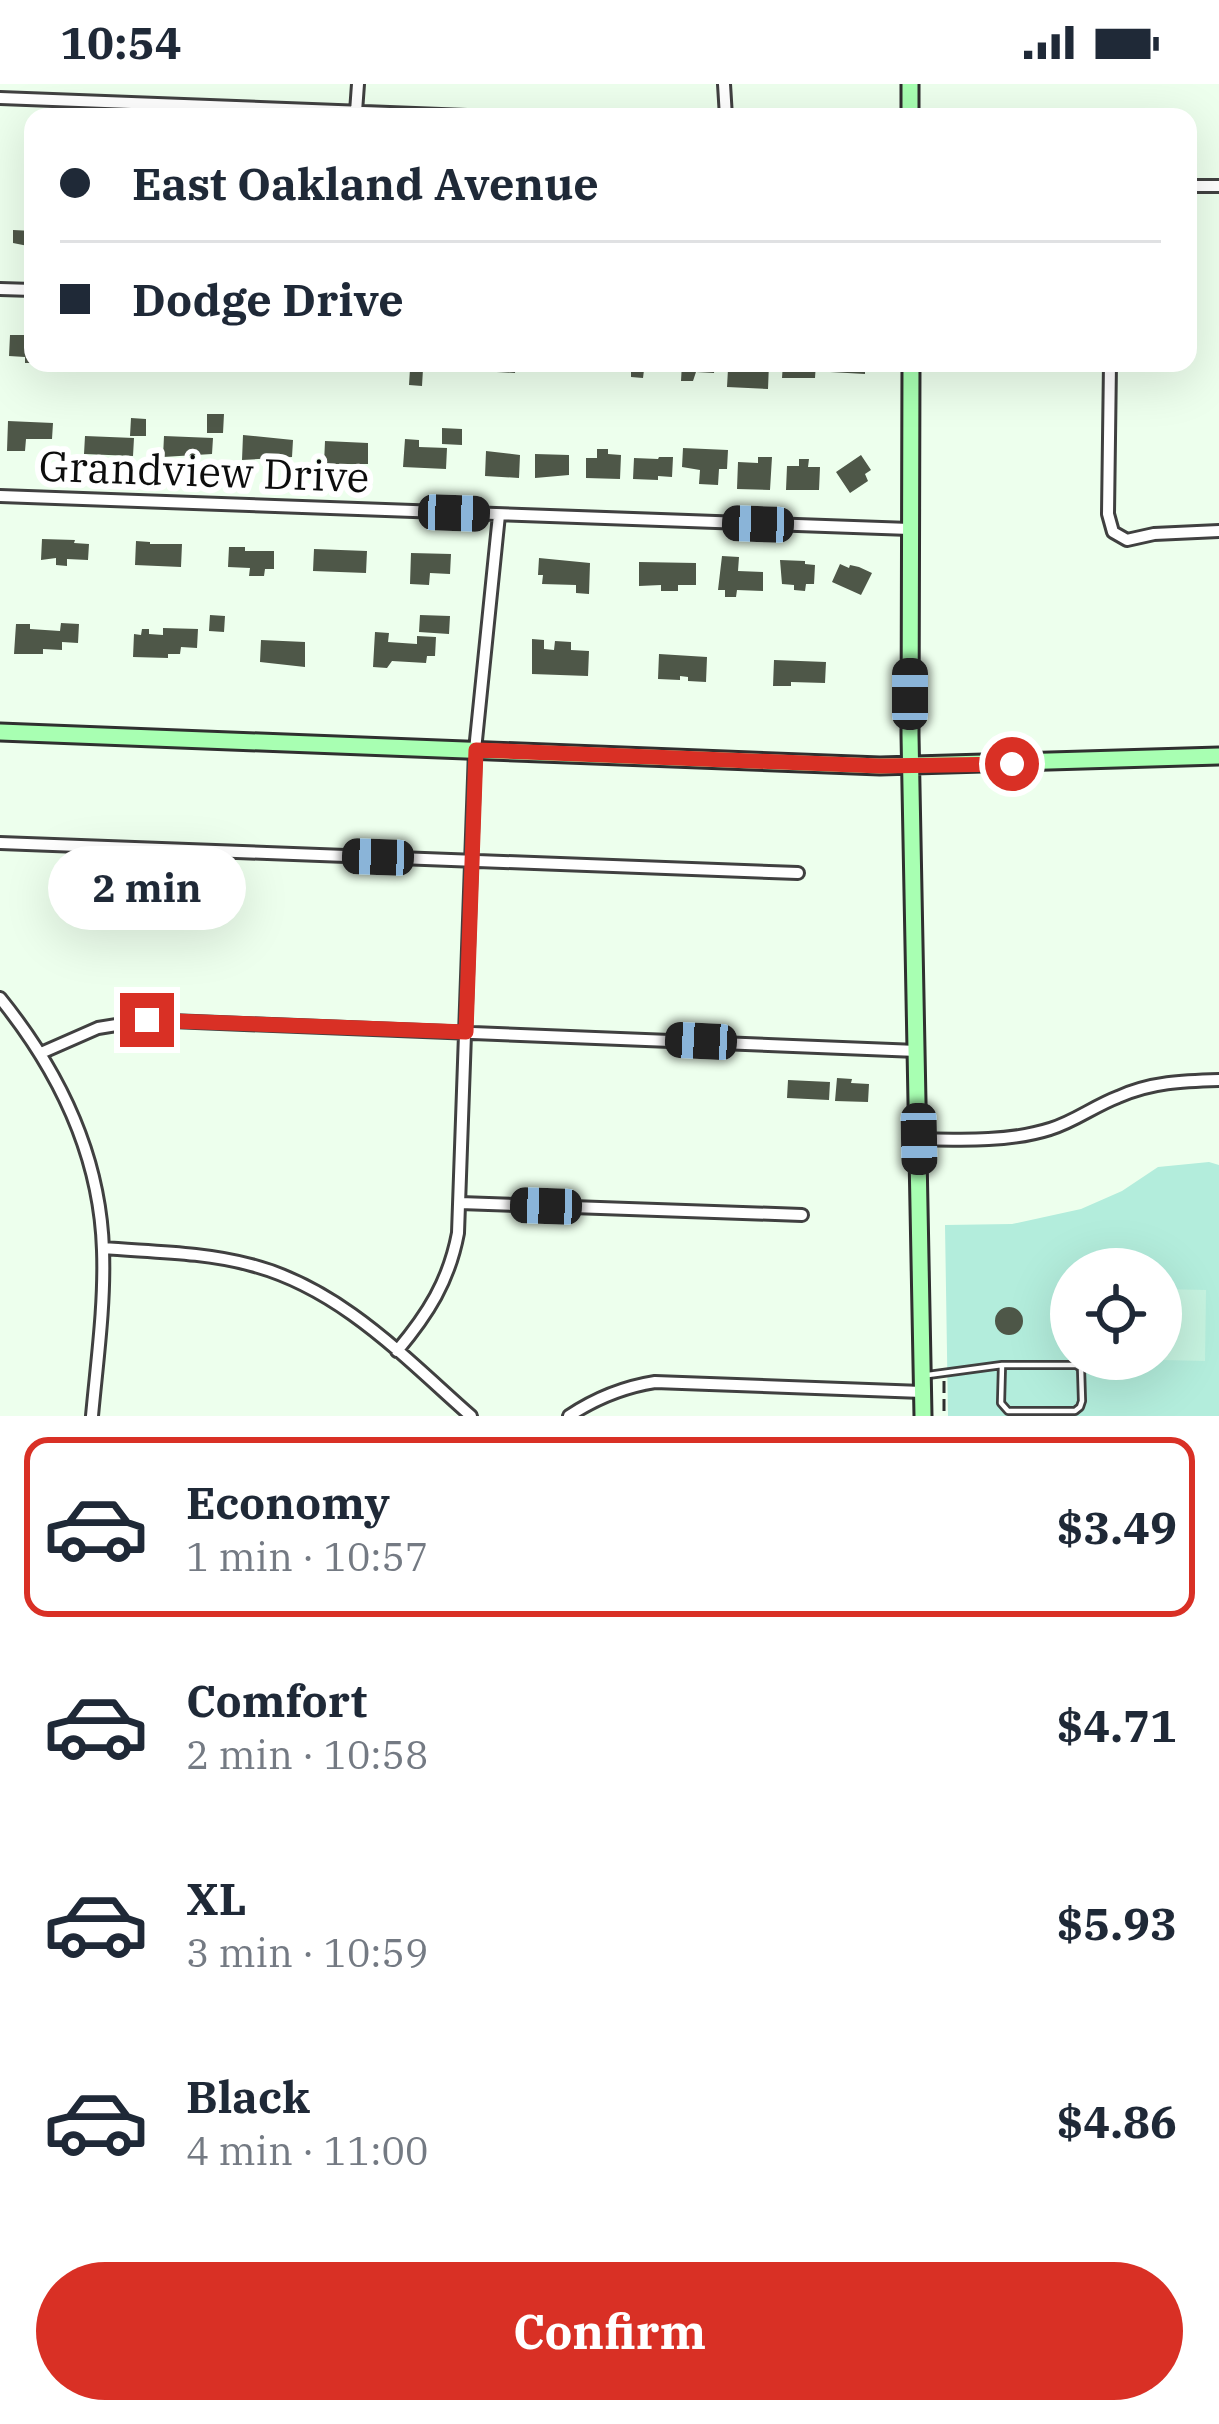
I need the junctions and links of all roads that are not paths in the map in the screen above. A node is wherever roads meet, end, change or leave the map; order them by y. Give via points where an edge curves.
1 (0, 98) edge
2 (254, 108) edge
3 (911, 372) edge
4 (1110, 372) edge
5 (0, 496) edge
6 (499, 515) junction
7 (910, 529) junction
8 (1219, 531) edge
9 (0, 732) edge
10 (476, 750) junction
11 (1219, 756) edge
12 (911, 766) junction
13 (0, 843) edge
14 (472, 860) junction
15 (798, 873) dead end
16 (0, 998) edge
17 (466, 1032) junction
18 (917, 1051) junction
19 (41, 1053) junction
20 (1219, 1080) edge
21 (919, 1139) junction
22 (460, 1203) junction
23 (802, 1215) dead end
24 (104, 1248) junction
25 (397, 1351) junction
26 (1002, 1366) junction
27 (922, 1384) junction
28 (92, 1416) edge
29 (471, 1416) edge
30 (569, 1416) edge
31 (923, 1416) edge

1 - 2 street
3 - 7 main road
4 - 8 street via 1113,532 1127,540
5 - 6 street, Grandview Drive
6 - 7 street, Grandview Drive
6 - 10 street
7 - 12 main road
9 - 10 main road
10 - 12 main road
10 - 14 street
11 - 12 main road
12 - 18 main road
13 - 14 street
14 - 15 street
14 - 17 street
16 - 19 street
17 - 18 street
17 - 19 street via 147,1020 98,1028
17 - 22 street
18 - 21 main road
19 - 24 street via 83,1143
20 - 21 street via 1142,1088 1029,1135
21 - 27 main road
22 - 23 street
22 - 25 street via 445,1281
24 - 25 street via 272,1271 337,1302
24 - 28 street
25 - 29 street
26 - 26 lane via 1076,1365 1080,1408 1008,1411
26 - 27 lane
27 - 30 street via 655,1382
27 - 31 main road

